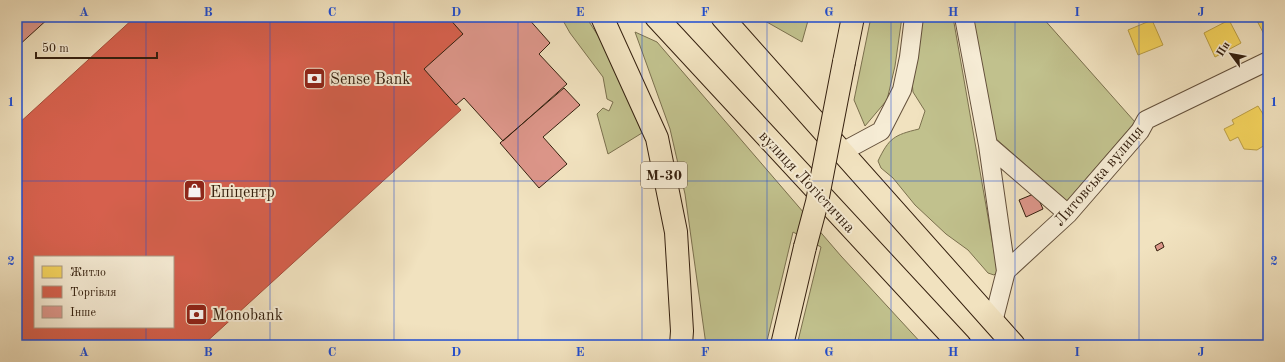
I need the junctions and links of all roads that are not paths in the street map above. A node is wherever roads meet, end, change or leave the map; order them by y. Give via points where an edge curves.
1 (602, 17) edge
2 (656, 17) edge
3 (722, 17) edge
4 (853, 17) edge
5 (914, 17) edge
6 (964, 17) edge
7 (1268, 60) edge
8 (988, 145) junction
9 (842, 152) junction
10 (1068, 214) junction
11 (1006, 271) junction
12 (993, 322) junction
13 (680, 345) edge
14 (782, 345) edge
15 (960, 345) edge
16 (1014, 345) edge

1 - 13 main road, М-30 via 657,138 676,232 682,331
2 - 15 main road, вулиця Логістична
3 - 9 main road
4 - 14 main road, bridge via 817,202
5 - 9 street via 902,90 881,131
6 - 8 street
7 - 10 street, Литовська вулиця via 1146,120 1140,131
8 - 10 street
8 - 11 street
9 - 12 main road
10 - 11 street, Литовська вулиця
11 - 12 street
12 - 16 main road

